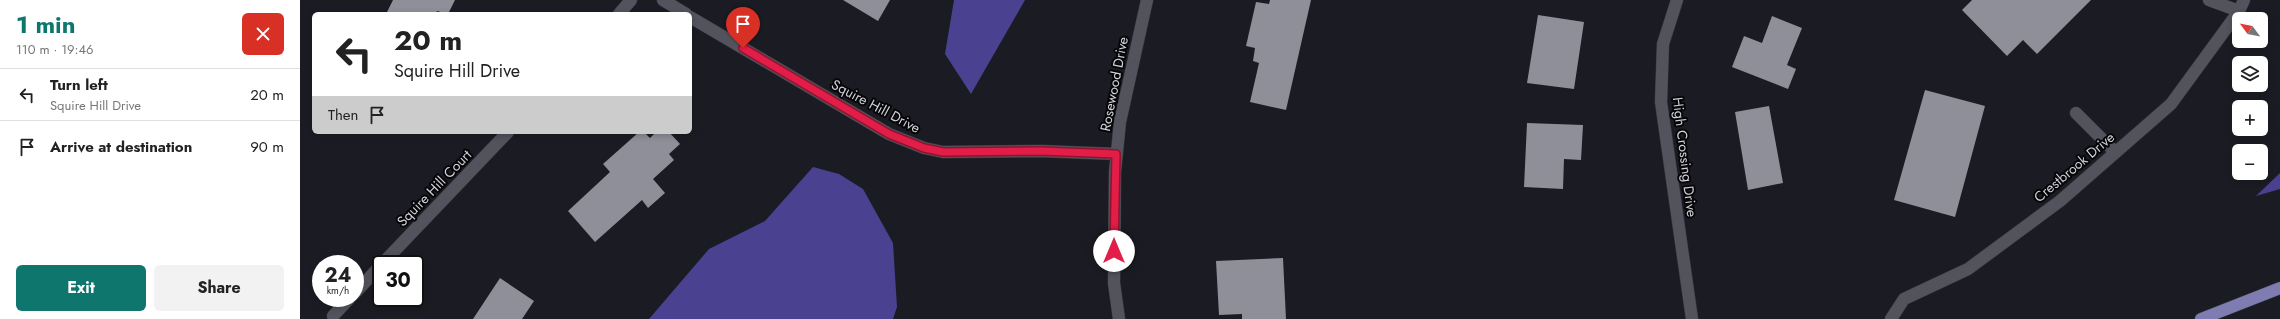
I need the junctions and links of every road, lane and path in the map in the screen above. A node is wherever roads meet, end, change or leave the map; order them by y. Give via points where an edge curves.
1 (631, 0) edge
2 (664, 0) edge
3 (1147, 0) edge
4 (1677, 0) edge
5 (2209, 0) edge
6 (2244, 0) edge
7 (621, 12) edge
8 (683, 12) edge
9 (2239, 12) joint
10 (692, 18) edge
11 (2232, 21) edge
12 (2076, 113) dead end
13 (506, 134) edge
14 (2115, 152) junction
15 (1116, 154) junction
16 (391, 255) edge
17 (372, 275) edge
18 (364, 283) edge
19 (2280, 288) edge
20 (342, 307) edge
21 (333, 316) dead end
22 (1119, 319) edge
23 (1692, 319) edge
24 (1891, 319) edge
25 (2202, 319) edge

1 - 7 street
2 - 8 street
3 - 15 street, Rosewood Drive via 1120,122
4 - 23 street, High Crossing Drive via 1663,44 1661,102
5 - 9 street
6 - 9 street, Crestbrook Drive
10 - 15 street, Squire Hill Drive via 889,134 924,148 943,152 1041,151
11 - 14 street, Crestbrook Drive via 2171,104
12 - 14 street
13 - 16 street, Squire Hill Court
14 - 24 street, Crestbrook Drive via 2060,200 1968,269 1904,299
15 - 22 street, Rosewood Drive via 1114,283
17 - 18 street, Squire Hill Court
19 - 25 main road
20 - 21 street

